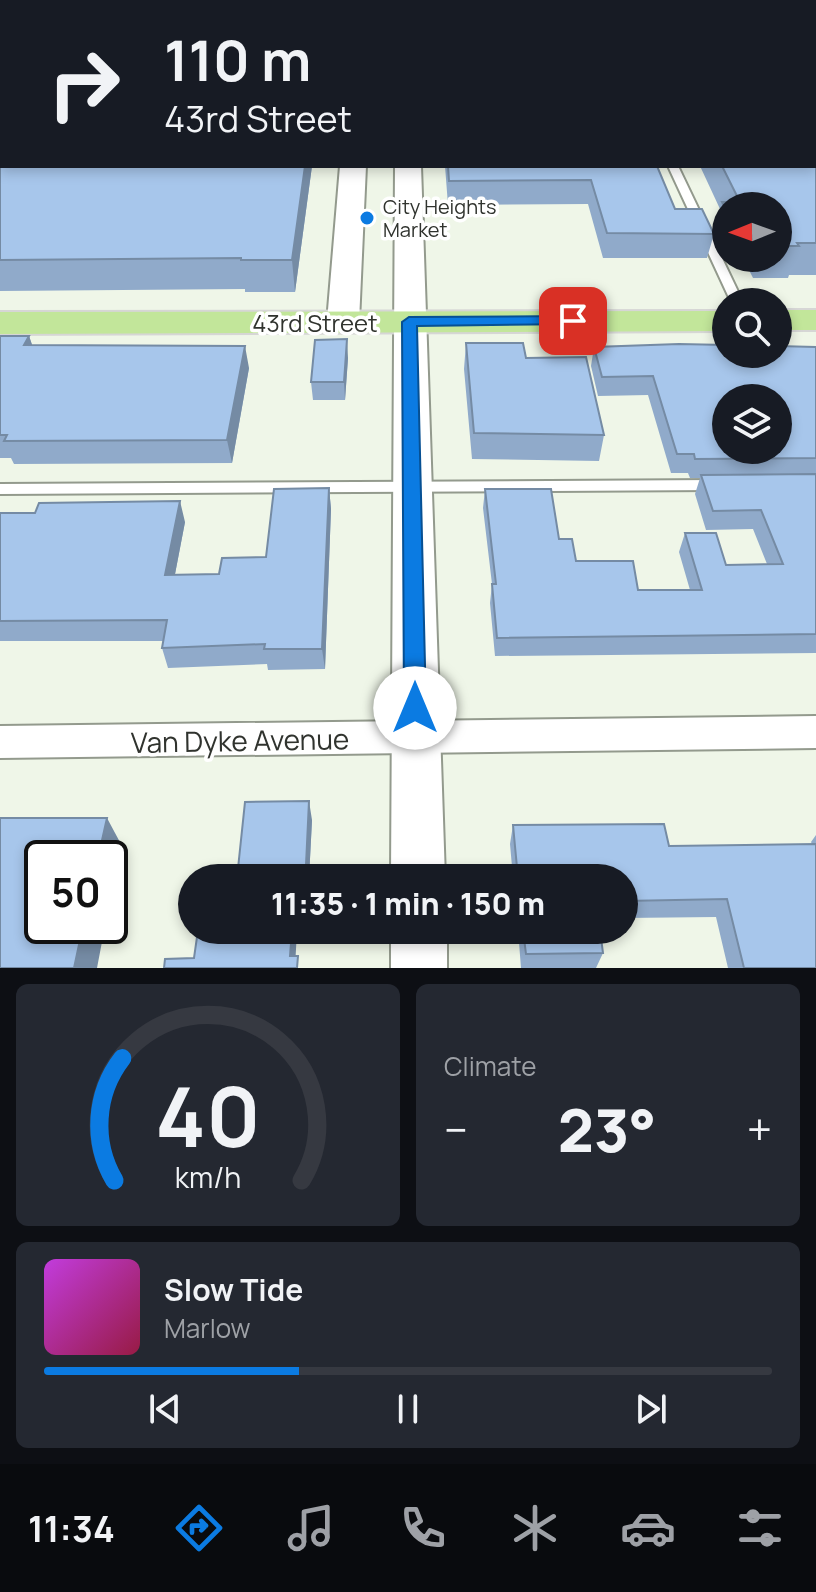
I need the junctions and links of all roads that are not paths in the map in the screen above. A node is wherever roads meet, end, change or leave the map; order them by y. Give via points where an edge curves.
1 (353, 168) edge
2 (408, 168) edge
3 (674, 168) edge
4 (730, 288) edge
5 (792, 320) edge
6 (816, 320) edge
7 (712, 321) edge
8 (343, 322) junction
9 (409, 322) junction
10 (0, 323) edge
11 (739, 485) edge
12 (413, 486) junction
13 (0, 489) edge
14 (816, 732) edge
15 (415, 738) junction
16 (0, 742) edge
17 (418, 864) edge
18 (419, 944) edge
19 (419, 968) edge

1 - 8 main road
2 - 9 main road
3 - 4 lane
5 - 6 main road
7 - 9 main road, 43rd Street
8 - 9 main road, 43rd Street
8 - 10 main road, 43rd Street
9 - 12 main road
11 - 12 lane
12 - 13 lane
12 - 15 main road
14 - 15 street, Van Dyke Avenue
15 - 16 street, Van Dyke Avenue
15 - 17 main road
18 - 19 main road

